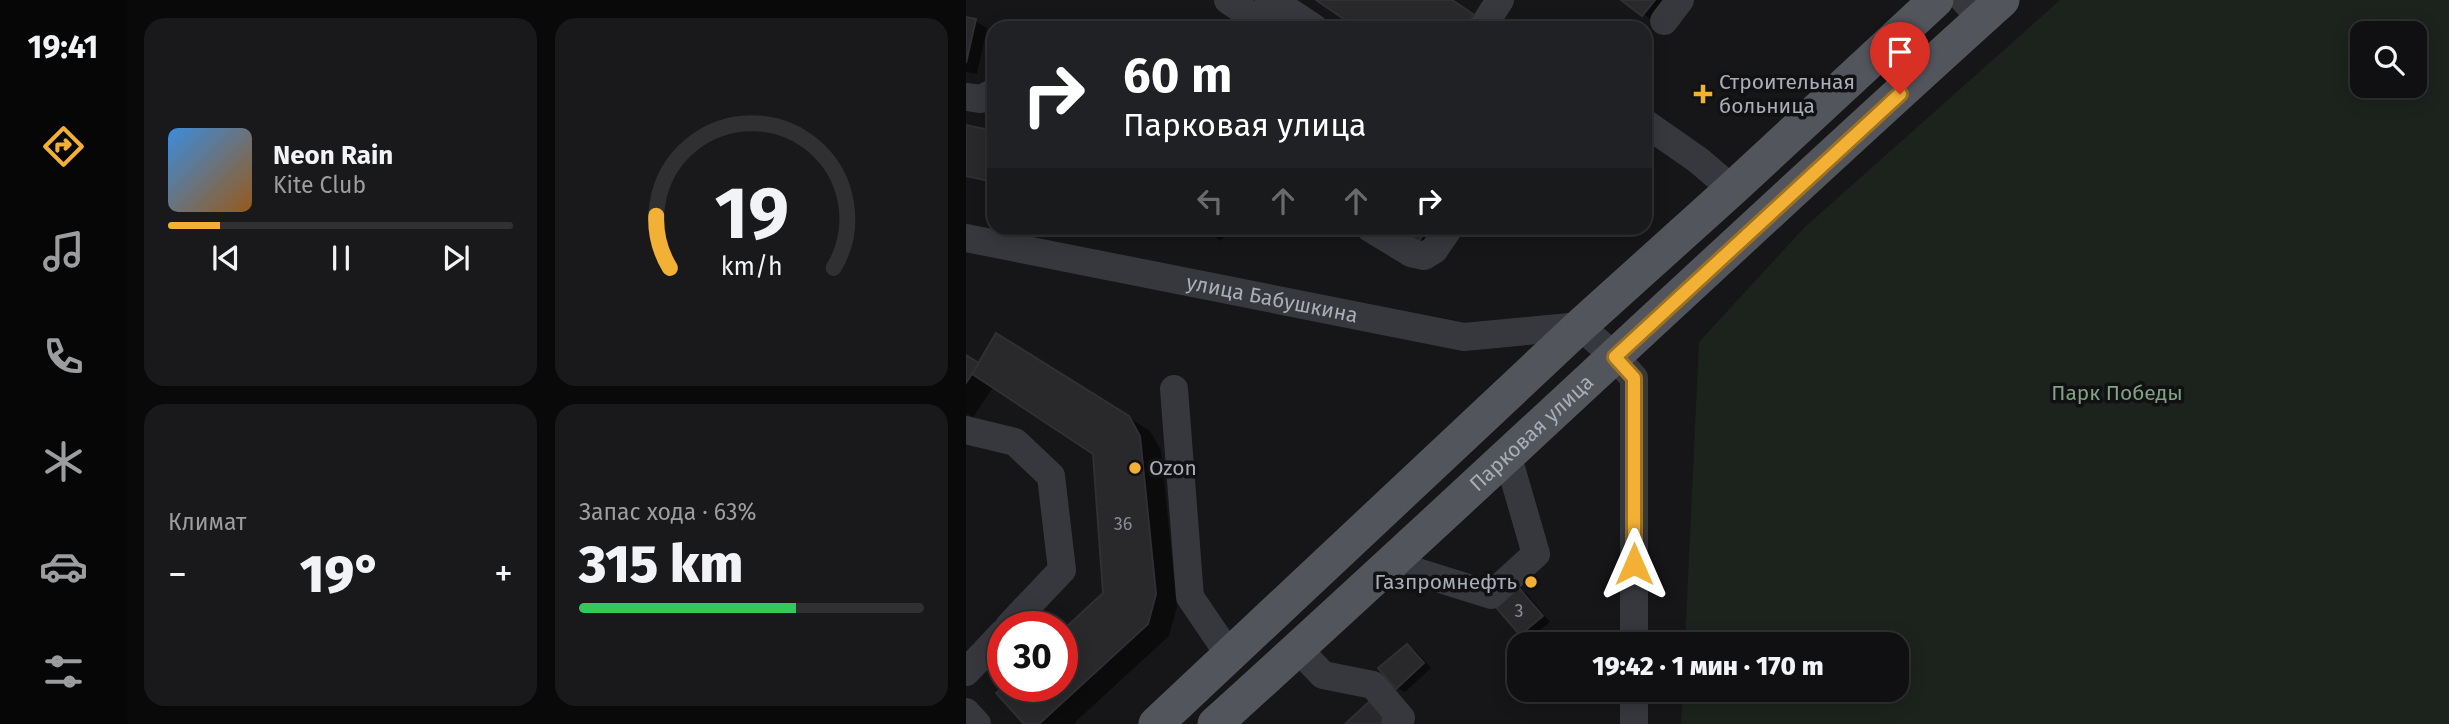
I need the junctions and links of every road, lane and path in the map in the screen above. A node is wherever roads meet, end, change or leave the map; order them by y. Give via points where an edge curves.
1 (1228, 0) edge
2 (1936, 0) edge
3 (1982, 6) edge
4 (1264, 12) edge
5 (1292, 21) edge
6 (987, 96) edge
7 (966, 97) edge
8 (1652, 129) edge
9 (1732, 189) junction
10 (1381, 235) edge
11 (1444, 235) edge
12 (966, 238) edge
13 (1580, 326) junction
14 (1615, 357) junction
15 (1174, 389) dead end
16 (966, 430) edge
17 (1507, 454) junction
18 (1392, 564) junction
19 (1023, 611) edge
20 (1634, 632) edge
21 (1298, 649) junction
22 (987, 650) edge
23 (1230, 656) junction
24 (966, 672) edge
25 (1634, 702) edge
26 (966, 712) edge
27 (977, 724) edge
28 (1156, 724) edge
29 (1215, 724) edge
30 (1395, 724) edge
31 (1634, 724) edge

1 - 4 street
2 - 9 main road, Парковая улица
3 - 14 main road, Парковая улица
4 - 5 street
6 - 7 street
8 - 9 street
9 - 13 main road, Парковая улица
10 - 11 street via 1423,256
12 - 13 street, улица Бабушкина via 1464,337
13 - 14 street
13 - 23 main road, Парковая улица
14 - 17 main road, Парковая улица
14 - 20 street via 1634,378
15 - 23 street via 1190,597
16 - 19 street via 1015,442 1051,476 1062,570
17 - 18 main road, Парковая улица
17 - 18 street via 1536,554 1491,596
18 - 21 main road, Парковая улица
21 - 29 main road, Парковая улица
21 - 30 street via 1323,675 1373,685 1401,718
22 - 24 street
23 - 28 main road, Парковая улица
25 - 31 street
26 - 27 street

